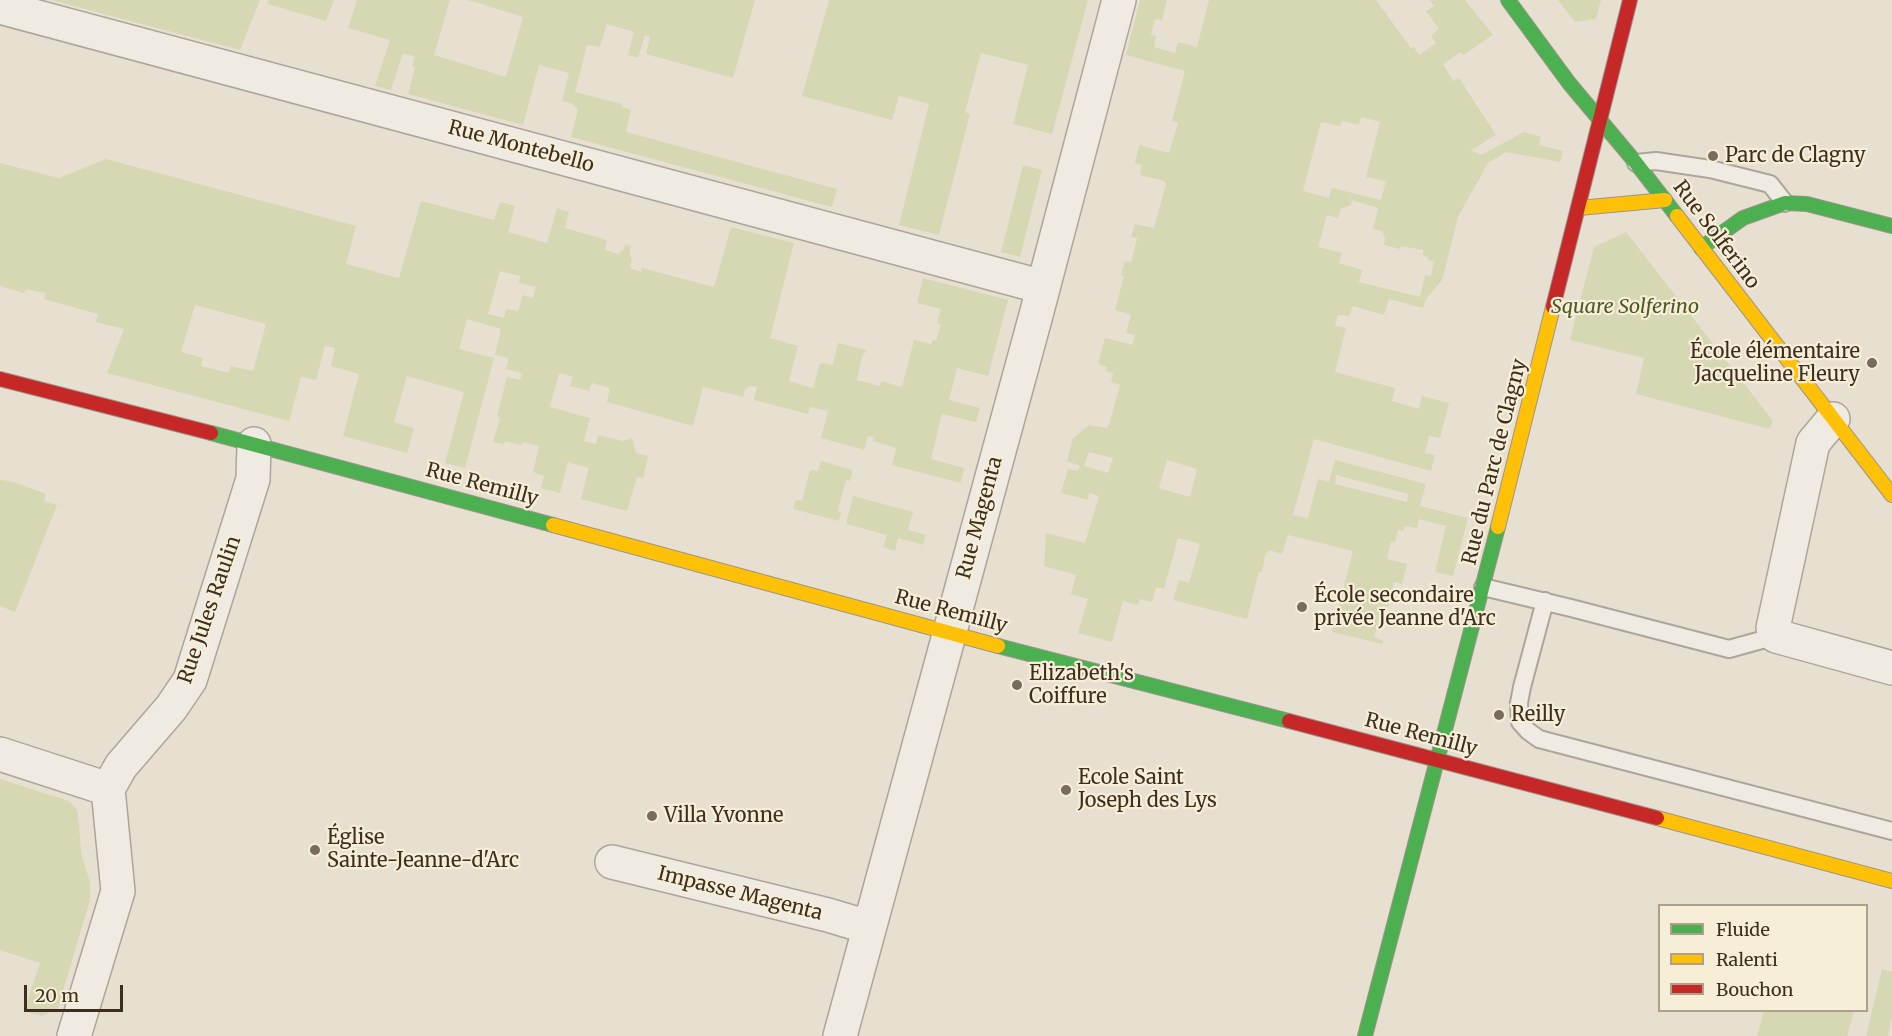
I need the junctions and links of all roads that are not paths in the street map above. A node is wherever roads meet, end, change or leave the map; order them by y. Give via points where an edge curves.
1 (1119, 0) edge
2 (1508, 0) edge
3 (1630, 0) edge
4 (0, 7) edge
5 (1599, 121) junction
6 (1636, 163) junction
7 (1665, 200) junction
8 (1785, 203) junction
9 (1579, 208) junction
10 (1892, 226) edge
11 (1701, 248) junction
12 (1043, 287) junction
13 (0, 379) edge
14 (1833, 419) junction
15 (254, 444) junction
16 (1892, 495) edge
17 (1483, 587) junction
18 (1545, 601) junction
19 (949, 633) junction
20 (1776, 636) junction
21 (1892, 668) edge
22 (0, 754) edge
23 (1437, 760) junction
24 (108, 789) junction
25 (1892, 831) edge
26 (612, 862) dead end
27 (1892, 881) edge
28 (868, 927) junction
29 (74, 1036) edge
30 (840, 1036) edge
31 (1365, 1036) edge

1 - 12 street, Rue Magenta
2 - 5 street, Rue Solferino
3 - 5 street, Rue du Parc de Clagny
4 - 12 street, Rue Montebello
5 - 6 street, Rue Solferino
5 - 9 street, Rue du Parc de Clagny
6 - 7 street, Rue Solferino
6 - 8 lane via 1656,160 1770,184
7 - 9 street
7 - 11 street, Rue Solferino
8 - 10 street via 1807,204
8 - 11 street via 1743,218
9 - 17 street, Rue du Parc de Clagny
11 - 14 street, Rue Solferino
12 - 19 street, Rue Magenta
13 - 15 street, Rue Remilly
14 - 16 street, Rue Solferino
14 - 20 street via 1813,442 1773,628
15 - 19 street, Rue Remilly
15 - 24 street, Rue Jules Raulin via 254,479 190,680 121,766
17 - 18 lane
17 - 23 street, Rue du Parc de Clagny
18 - 20 lane via 1729,649
18 - 25 lane via 1520,703 1520,722 1539,739
19 - 23 street, Rue Remilly
19 - 28 street, Rue Magenta
20 - 21 street
22 - 24 street
23 - 27 street, Rue Remilly
23 - 31 street, Rue du Parc de Clagny
24 - 29 street via 118,891
26 - 28 street, Impasse Magenta
28 - 30 street, Rue Magenta

